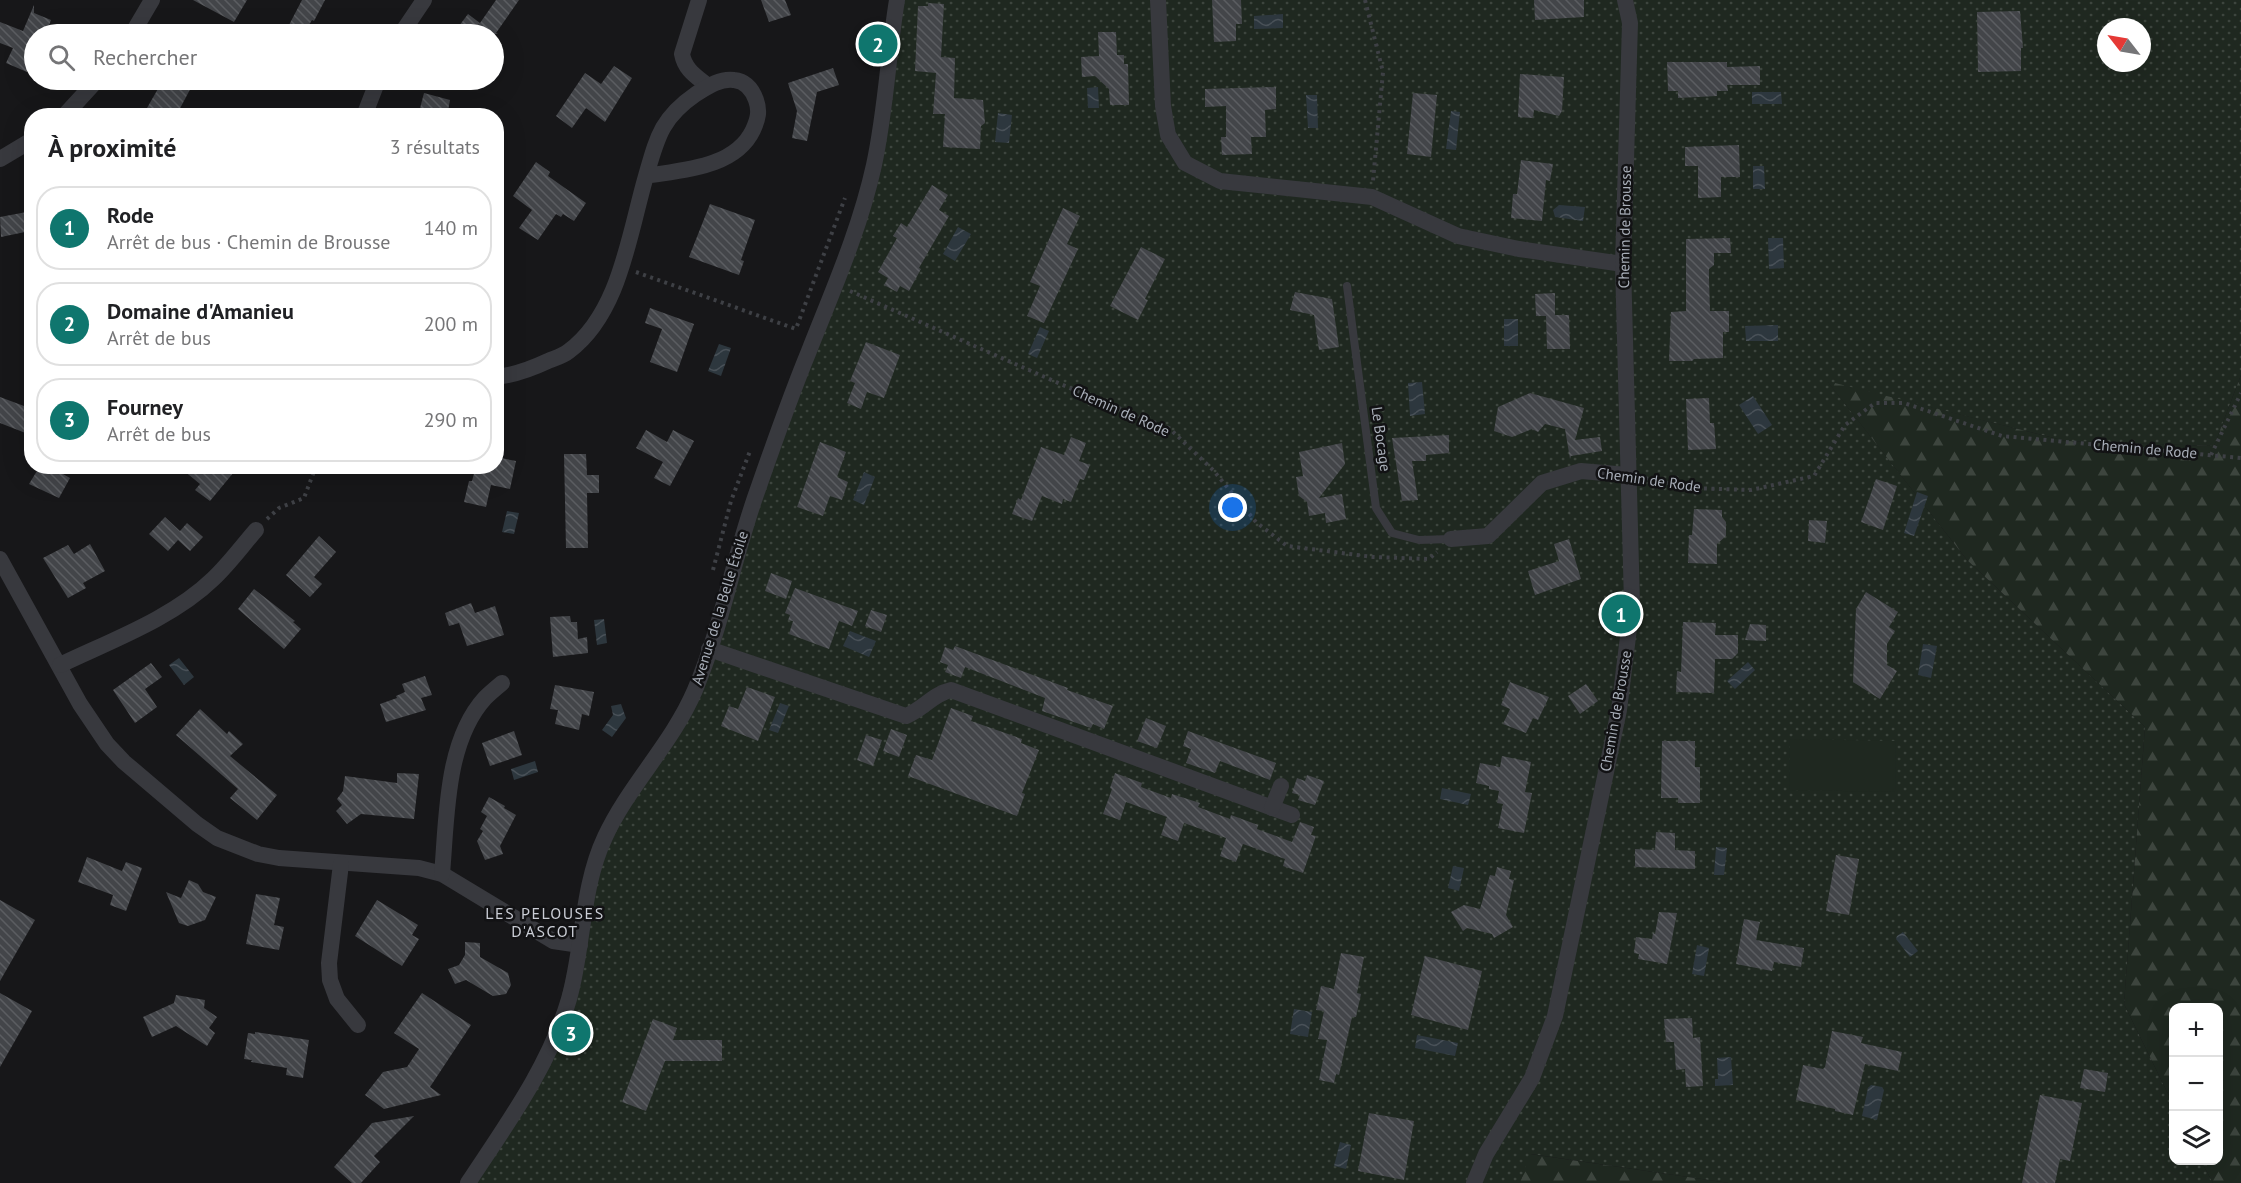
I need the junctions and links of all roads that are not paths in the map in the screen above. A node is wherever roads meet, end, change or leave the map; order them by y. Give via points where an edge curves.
1 (152, 0) edge
2 (424, 0) edge
3 (699, 0) edge
4 (897, 0) edge
5 (1158, 0) edge
6 (1625, 0) edge
7 (138, 24) edge
8 (408, 24) edge
9 (708, 86) junction
10 (88, 90) edge
11 (374, 90) edge
12 (71, 108) edge
13 (367, 108) edge
14 (24, 145) edge
15 (0, 159) edge
16 (646, 176) junction
17 (1623, 264) junction
18 (1347, 286) dead end
19 (504, 376) edge
20 (1628, 475) junction
21 (256, 530) road end
22 (1451, 539) joint
23 (0, 559) edge
24 (709, 649) junction
25 (60, 665) junction
26 (502, 683) dead end
27 (1281, 786) dead end
28 (1272, 808) junction
29 (1292, 815) dead end
30 (341, 864) junction
31 (442, 874) junction
32 (580, 945) junction
33 (358, 1025) dead end
34 (468, 1183) edge
35 (1474, 1183) edge

1 - 7 street
2 - 8 street
3 - 9 street via 682,54 688,70
4 - 24 street, Avenue de la Belle Étoile via 874,165 855,231 757,490
5 - 17 street via 1163,106 1168,135 1185,163 1220,182 1372,197 1458,236
6 - 17 street, Chemin de Brousse via 1630,23
9 - 16 street via 672,114 654,145
9 - 16 street via 733,80 752,90 759,108 749,139 732,155
10 - 12 street
11 - 13 street
14 - 15 street
16 - 19 street via 612,296 593,326 568,352
17 - 20 street, Chemin de Brousse
18 - 22 lane, Le Bocage via 1376,508 1392,533 1419,540
20 - 22 street, Chemin de Rode via 1581,471 1542,483 1488,536
20 - 35 street, Chemin de Brousse via 1632,604 1619,710 1555,1016 1532,1078 1486,1154
21 - 25 street via 213,579 167,614
23 - 25 street
24 - 28 street via 906,716 919,711 939,693 951,690
24 - 32 street, Avenue de la Belle Étoile via 671,738 605,836 591,880
25 - 30 street via 107,744 197,824 217,838 258,854
26 - 31 street via 484,699 460,741 451,784
27 - 28 street
28 - 29 street
30 - 31 street via 419,868
30 - 33 street via 330,980 337,999
31 - 32 street via 553,941
32 - 34 street, Avenue de la Belle Étoile via 568,1000 547,1056

